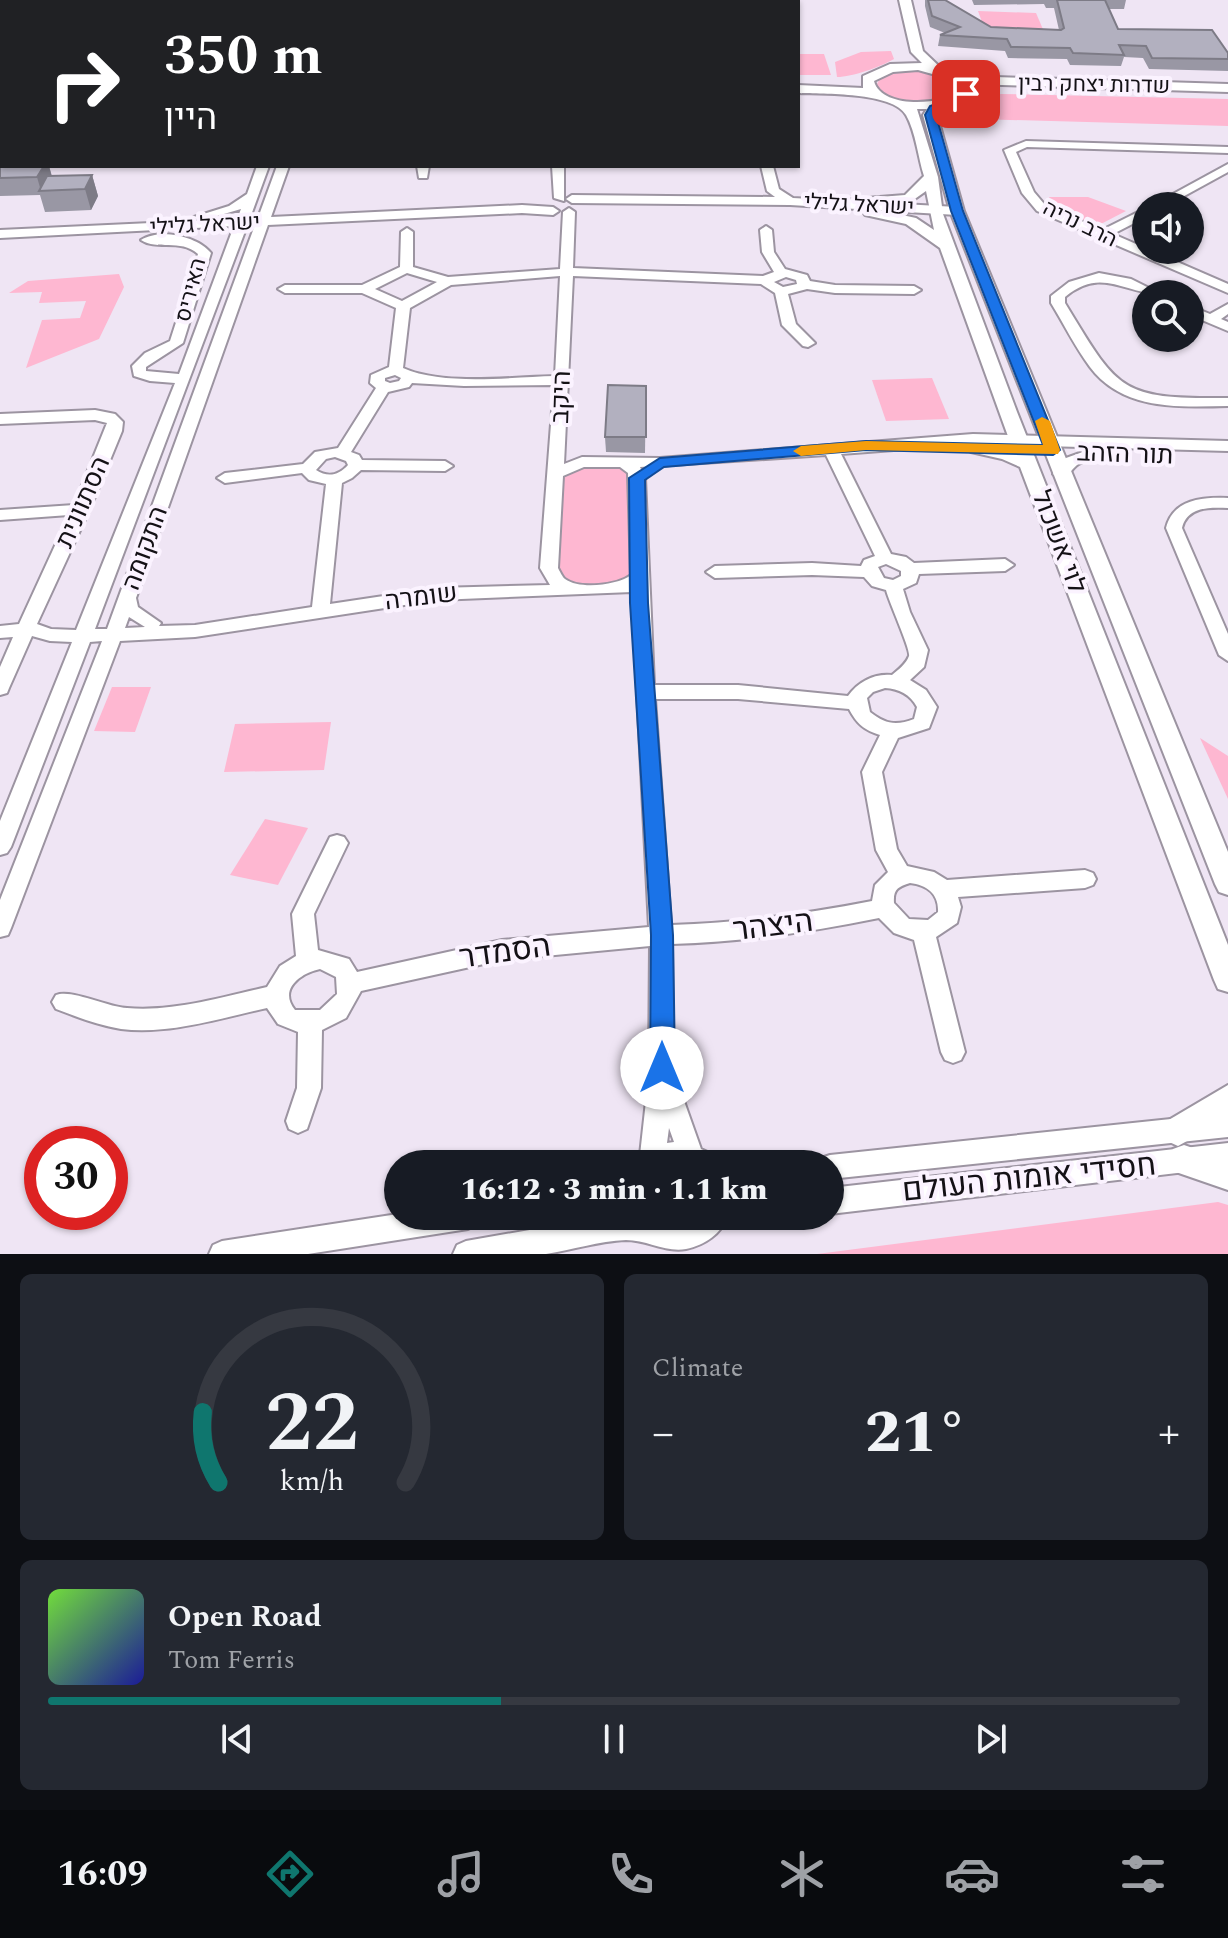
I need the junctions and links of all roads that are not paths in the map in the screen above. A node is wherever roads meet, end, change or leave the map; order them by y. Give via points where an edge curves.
1 (712, 0) edge
2 (751, 0) edge
3 (905, 0) edge
4 (902, 50) dead end
5 (890, 68) junction
6 (937, 69) junction
7 (869, 76) junction
8 (960, 79) junction
9 (800, 81) edge
10 (1228, 88) edge
11 (800, 89) edge
12 (872, 92) junction
13 (966, 94) junction
14 (1228, 96) edge
15 (901, 104) junction
16 (946, 104) junction
17 (1228, 150) edge
18 (1228, 167) edge
19 (262, 168) edge
20 (282, 168) edge
21 (558, 168) edge
22 (565, 168) edge
23 (757, 168) edge
24 (767, 168) edge
25 (931, 177) junction
26 (1182, 192) edge
27 (254, 193) junction
28 (744, 200) junction
29 (790, 201) junction
30 (841, 204) junction
31 (564, 207) junction
32 (943, 211) junction
33 (321, 212) junction
34 (865, 212) junction
35 (272, 217) junction
36 (245, 219) junction
37 (1132, 219) edge
38 (195, 222) junction
39 (0, 227) edge
40 (766, 230) dead end
41 (407, 232) dead end
42 (0, 234) edge
43 (1102, 235) junction
44 (237, 240) junction
45 (0, 246) edge
46 (948, 246) junction
47 (406, 269) junction
48 (566, 272) junction
49 (781, 273) junction
50 (767, 280) junction
51 (448, 281) junction
52 (804, 284) junction
53 (1132, 286) edge
54 (285, 289) dead end
55 (364, 289) junction
56 (1228, 289) edge
57 (914, 290) dead end
58 (781, 291) junction
59 (403, 306) junction
60 (1228, 308) edge
61 (1204, 316) edge
62 (1211, 319) junction
63 (1228, 327) edge
64 (808, 343) dead end
65 (403, 374) junction
66 (184, 379) junction
67 (562, 380) junction
68 (1228, 402) edge
69 (1038, 410) junction
70 (1008, 412) junction
71 (0, 419) edge
72 (976, 443) junction
73 (1051, 445) junction
74 (1228, 446) edge
75 (1092, 447) junction
76 (559, 448) junction
77 (831, 449) junction
78 (1023, 451) junction
79 (1228, 457) edge
80 (350, 459) junction
81 (582, 462) junction
82 (624, 463) junction
83 (660, 463) junction
84 (445, 466) dead end
85 (308, 468) junction
86 (555, 474) junction
87 (1061, 474) junction
88 (225, 478) dead end
89 (637, 478) junction
90 (334, 480) junction
91 (1228, 503) edge
92 (82, 509) junction
93 (0, 515) edge
94 (885, 558) junction
95 (1005, 565) dead end
96 (549, 568) junction
97 (910, 569) junction
98 (715, 572) dead end
99 (869, 572) junction
100 (639, 578) junction
101 (894, 586) junction
102 (573, 588) junction
103 (528, 589) junction
104 (610, 589) junction
105 (127, 598) junction
106 (639, 603) junction
107 (320, 612) junction
108 (151, 628) junction
109 (116, 629) junction
110 (28, 630) junction
111 (85, 630) junction
112 (0, 632) edge
113 (51, 635) junction
114 (106, 654) junction
115 (75, 655) junction
116 (1228, 655) edge
117 (896, 682) junction
118 (0, 688) edge
119 (645, 692) junction
120 (855, 703) junction
121 (891, 732) junction
122 (337, 843) dead end
123 (0, 847) edge
124 (901, 875) junction
125 (1085, 879) dead end
126 (1228, 884) edge
127 (943, 889) junction
128 (883, 908) junction
129 (0, 928) edge
130 (923, 931) junction
131 (662, 935) junction
132 (308, 960) junction
133 (1228, 980) edge
134 (350, 983) junction
135 (275, 996) junction
136 (64, 1002) dead end
137 (310, 1023) junction
138 (953, 1052) dead end
139 (662, 1068) junction
140 (1228, 1099) edge
141 (298, 1121) dead end
142 (1228, 1125) edge
143 (1181, 1146) junction
144 (652, 1150) edge
145 (693, 1150) edge
146 (1228, 1155) edge
147 (844, 1166) edge
148 (1228, 1175) edge
149 (844, 1199) edge
150 (384, 1229) edge
151 (606, 1230) edge
152 (660, 1230) edge
153 (702, 1230) edge
154 (222, 1254) edge
155 (466, 1254) edge

1 - 2 street
3 - 6 main road via 917,52
4 - 5 main road via 901,62
5 - 6 main road
5 - 7 main road
6 - 8 main road, שדרות יצחק רבין
7 - 9 main road
7 - 12 main road via 866,84
8 - 10 main road, שדרות יצחק רבין
8 - 13 main road
11 - 12 main road
12 - 15 main road
13 - 14 main road, שדרות יצחק רבין
13 - 16 main road
15 - 16 main road
15 - 25 main road, לוי אשכול via 912,112
16 - 32 main road, לוי אשכול via 930,115
17 - 43 street, הרב נריה via 1026,144 1010,150 1033,200
18 - 26 street
19 - 27 street, התקומה
20 - 35 street
21 - 31 street
22 - 31 street
23 - 28 street via 760,191
24 - 29 street via 773,191
25 - 30 main road via 909,199
25 - 32 main road, לוי אשכול
27 - 36 street, התקומה
27 - 38 street via 233,209
28 - 29 street, ישראל גלילי
28 - 31 street, ישראל גלילי
29 - 30 street, ישראל גלילי
30 - 32 street, ישראל גלילי
31 - 33 street, ישראל גלילי
31 - 34 street, ישראל גלילי
31 - 35 street, ישראל גלילי via 308,219 272,227
31 - 48 street, היקב
32 - 34 street, ישראל גלילי
32 - 46 main road, לוי אשכול
32 - 69 main road, לוי אשכול
33 - 35 street, ישראל גלילי
33 - 35 street
34 - 46 main road via 911,221
35 - 36 street, ישראל גלילי
35 - 105 street, התקומה
36 - 38 street, ישראל גלילי
36 - 44 street, התקומה
37 - 43 street
38 - 39 street, ישראל גלילי
38 - 42 street, ישראל גלילי
38 - 44 street
40 - 49 street via 768,252
41 - 47 street
43 - 56 street, הרב נריה
44 - 66 street, התקומה
45 - 66 street, האיריס via 162,239 200,246 205,253 176,343 139,366 139,373 150,377
46 - 70 main road, לוי אשכול
47 - 51 street
47 - 55 street
48 - 50 street
48 - 51 street
48 - 67 street, היקב
49 - 50 street
49 - 52 street via 798,276
50 - 58 street
51 - 59 street
52 - 57 street
52 - 58 street
53 - 68 street via 1092,277 1058,296 1099,370 1126,392 1170,401
54 - 55 street
55 - 59 street
58 - 64 street via 789,325
59 - 65 street
60 - 62 street
61 - 62 street
62 - 63 street
65 - 67 street via 464,382
65 - 80 street via 378,375 377,383 384,387
66 - 111 street, התקומה
67 - 76 street, היקב
69 - 73 main road, לוי אשכול
69 - 75 street
70 - 72 main road via 1005,427
70 - 78 main road, לוי אשכול
71 - 92 street, הסתוונית via 95,415 115,422
72 - 77 street
72 - 78 main road via 1008,454
73 - 75 street, תור הזהב
73 - 78 street, תור הזהב
73 - 87 main road, לוי אשכול
74 - 75 street, תור הזהב
75 - 79 street, תור הזהב
75 - 87 street
76 - 81 street
76 - 86 street, היקב
77 - 83 street
77 - 94 street
78 - 133 main road, לוי אשכול
80 - 84 street
80 - 85 street via 321,455
80 - 90 street via 347,476
81 - 82 street
81 - 86 street
82 - 83 street
82 - 89 street
83 - 89 street
85 - 88 street
85 - 90 street via 319,479
86 - 96 street, היקב
87 - 126 main road, לוי אשכול
89 - 100 street
90 - 107 street
91 - 116 street via 1200,503 1174,519
92 - 93 street
92 - 110 street, הסתוונית
94 - 97 street
94 - 99 street via 870,564
95 - 97 street
96 - 102 street via 558,583
96 - 103 street via 539,584
97 - 101 street via 906,582
98 - 99 street
99 - 101 street via 878,582
100 - 104 street, שומרה via 625,588
100 - 106 street
101 - 117 street via 919,650 917,662
102 - 103 street, שומרה
102 - 104 street, שומרה
103 - 107 street, שומרה via 437,594
104 - 106 street, שומרה via 628,593
105 - 108 street via 130,610
105 - 109 street, התקומה
106 - 119 street
107 - 108 street, שומרה via 233,625
108 - 109 street, שומרה
108 - 114 street
109 - 111 street, שומרה
109 - 114 street, התקומה
110 - 111 street
110 - 112 street
110 - 113 street
110 - 118 street, הסתוונית
111 - 113 street
111 - 115 street, התקומה
113 - 115 street via 73,646
114 - 129 street, התקומה
115 - 123 street, התקומה
117 - 120 street via 872,683
117 - 121 street via 917,691 927,716 914,729
119 - 120 street via 738,692
119 - 131 street
120 - 121 street via 870,725
121 - 124 street via 872,772 887,850
122 - 132 street via 303,914
124 - 127 street via 919,875
124 - 128 street via 886,884
125 - 127 street
127 - 130 street via 949,916
128 - 130 street via 895,922
128 - 131 street, היצהר via 796,925
130 - 138 street
131 - 134 street, הסמדר via 502,950
131 - 139 street
132 - 134 street via 341,966
132 - 135 street via 281,978
134 - 137 street via 344,1004
135 - 136 street via 136,1019
135 - 137 street via 286,1017
137 - 141 street via 309,1088
139 - 144 street
139 - 145 street via 670,1101
140 - 143 main road
142 - 143 street, חסידי אומות העולם
143 - 146 street, חסידי אומות העולם
143 - 147 street, חסידי אומות העולם
143 - 148 main road
143 - 149 street, חסידי אומות העולם
150 - 154 street
151 - 155 street
152 - 153 street via 673,1238

